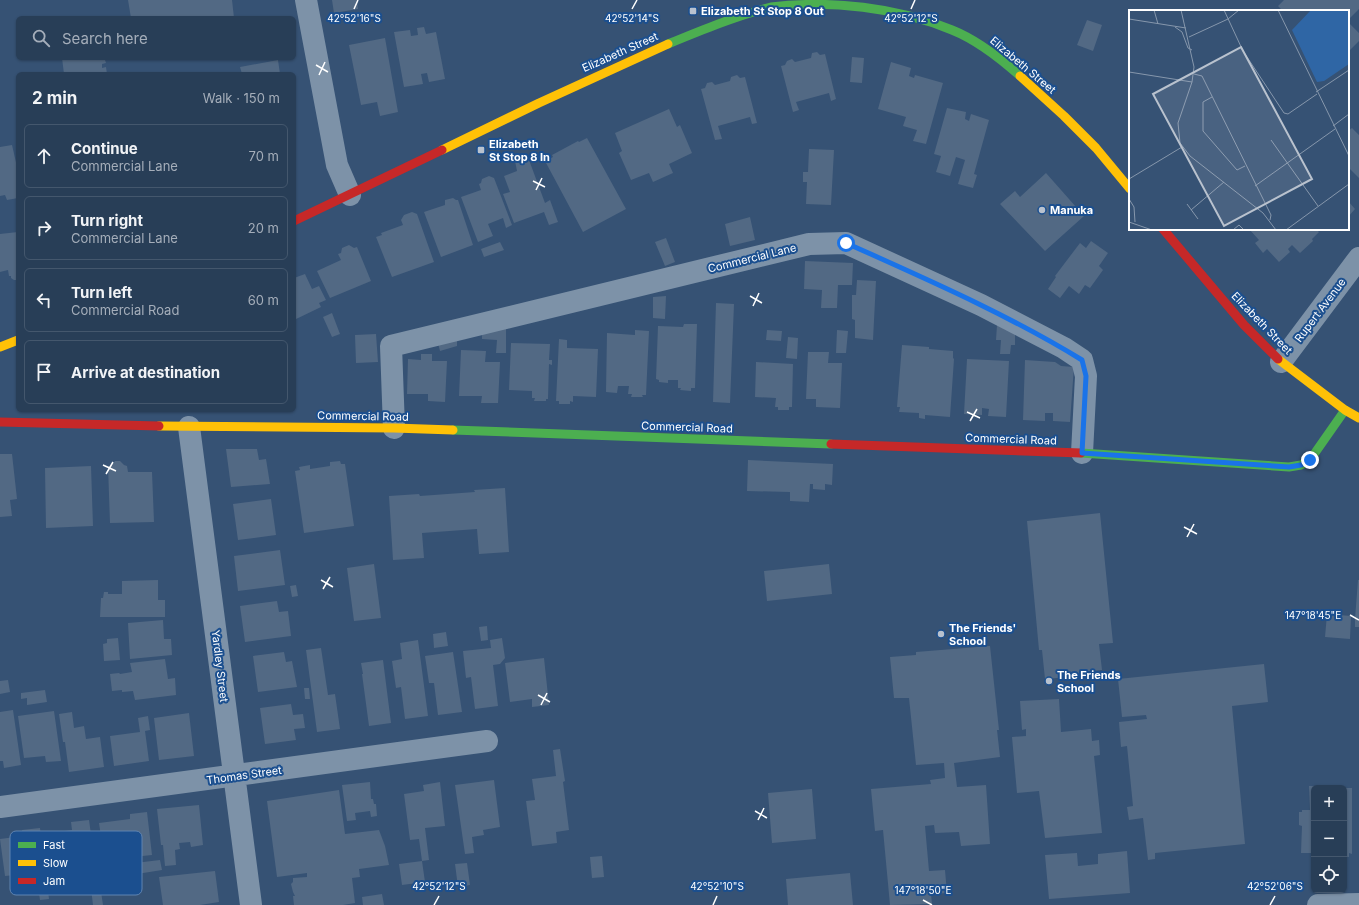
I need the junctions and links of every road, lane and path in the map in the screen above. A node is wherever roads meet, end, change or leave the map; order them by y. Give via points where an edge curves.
1 (306, 0) edge
2 (806, 1) edge
3 (1129, 188) edge
4 (350, 195) junction
5 (296, 220) edge
6 (1164, 230) edge
7 (1359, 258) edge
8 (16, 341) edge
9 (0, 347) edge
10 (1281, 362) junction
11 (1345, 410) junction
12 (1359, 418) edge
13 (0, 422) edge
14 (189, 427) junction
15 (394, 428) junction
16 (1082, 453) junction
17 (487, 741) dead end
18 (234, 776) junction
19 (0, 807) edge
20 (1359, 904) edge
21 (251, 905) edge
22 (1318, 905) edge

1 - 4 street via 337,165
2 - 3 street, Elizabeth Street via 853,2 902,12 953,30 988,50 1047,100 1096,148
2 - 4 street, Elizabeth Street via 772,6 708,27 653,50
4 - 5 street, Elizabeth Street
6 - 10 street, Elizabeth Street via 1244,325
7 - 10 street, Rupert Avenue
8 - 9 street
10 - 11 street, Elizabeth Street
11 - 12 street, Elizabeth Street
11 - 16 street, Commercial Road via 1310,460 1289,467
13 - 14 street, Commercial Road
14 - 15 street, Commercial Road
14 - 18 street, Yardley Street
15 - 16 street, Commercial Road
15 - 16 street, Commercial Lane via 391,346 809,244 846,243 980,305 1064,348 1082,360 1086,376
17 - 18 street, Thomas Street
18 - 19 street, Thomas Street
18 - 21 street, Yardley Street
20 - 22 street

